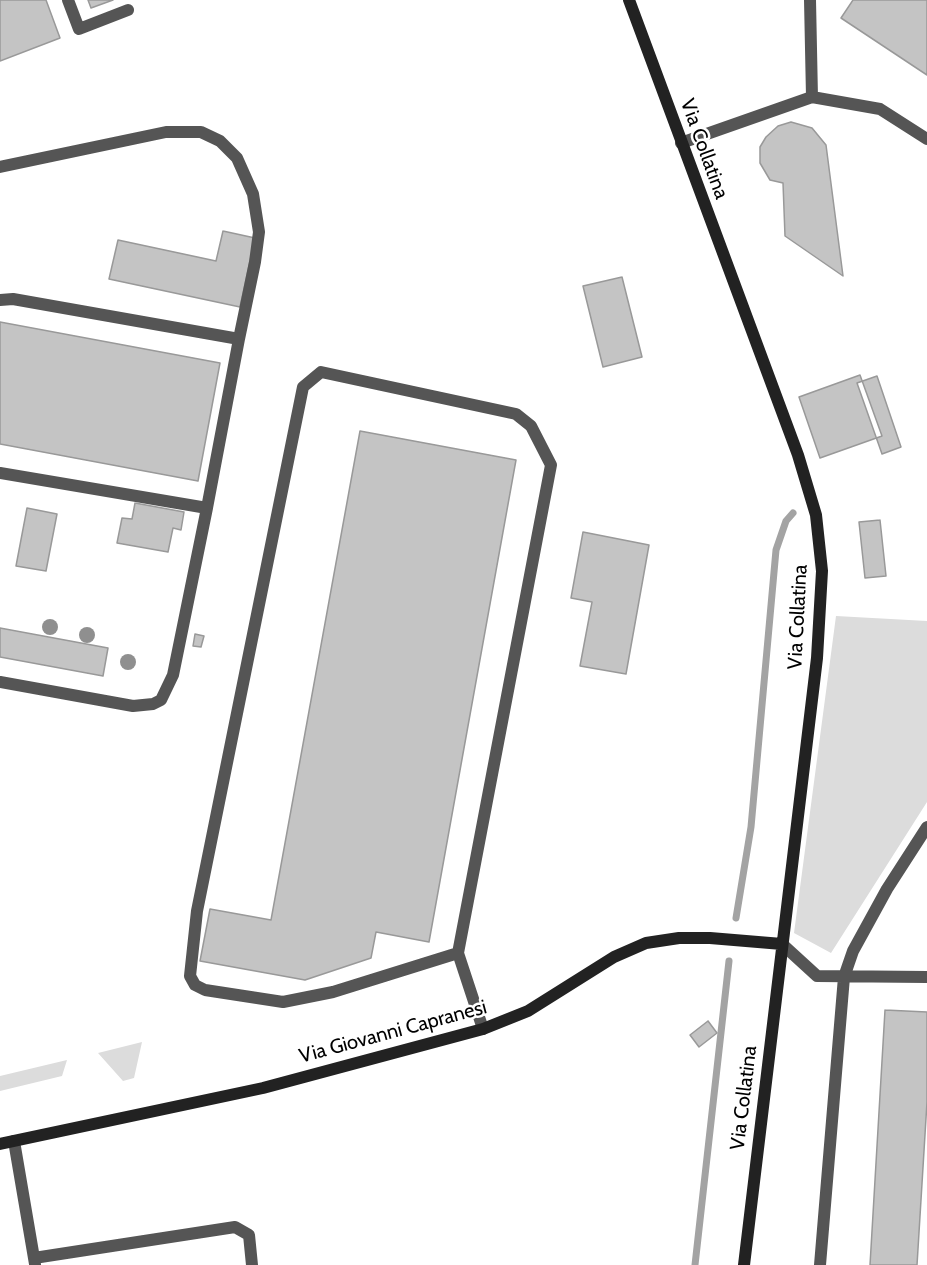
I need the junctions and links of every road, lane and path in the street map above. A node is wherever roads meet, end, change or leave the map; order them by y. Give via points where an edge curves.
1 (68, 0) edge
2 (629, 0) edge
3 (810, 0) edge
4 (128, 10) dead end
5 (812, 97) junction
6 (927, 139) edge
7 (681, 143) junction
8 (0, 167) edge
9 (0, 300) edge
10 (239, 339) junction
11 (0, 473) edge
12 (207, 508) junction
13 (0, 682) edge
14 (927, 827) edge
15 (782, 944) junction
16 (458, 953) junction
17 (844, 977) junction
18 (927, 977) edge
19 (483, 1029) junction
20 (14, 1142) junction
21 (0, 1144) edge
22 (35, 1262) edge
23 (252, 1265) edge
24 (744, 1265) edge
25 (820, 1265) edge

1 - 4 lane via 79,29
2 - 7 street, Via Collatina
3 - 5 lane
5 - 6 lane via 880,109
5 - 7 lane
7 - 15 street, Via Collatina via 798,455 816,514 822,571 821,624
8 - 10 lane via 178,130 201,132 220,141 244,169 259,218 255,262
9 - 10 lane via 13,299
10 - 12 lane
11 - 12 lane
12 - 13 lane via 173,675 161,700 133,706
14 - 17 lane via 887,889 853,951
15 - 17 lane via 818,976
15 - 19 street, Via Giovanni Capranesi via 710,938 646,943 614,957 528,1011
15 - 24 street, Via Collatina
16 - 16 lane via 551,465 531,426 516,414 321,372 303,387 198,911 190,976 195,985 205,990 283,1002 333,992
16 - 19 lane
17 - 18 lane
17 - 25 lane
19 - 20 street, Via Giovanni Capranesi via 263,1088
20 - 21 street, Via Giovanni Capranesi
20 - 22 lane
22 - 23 lane via 235,1227 249,1235

